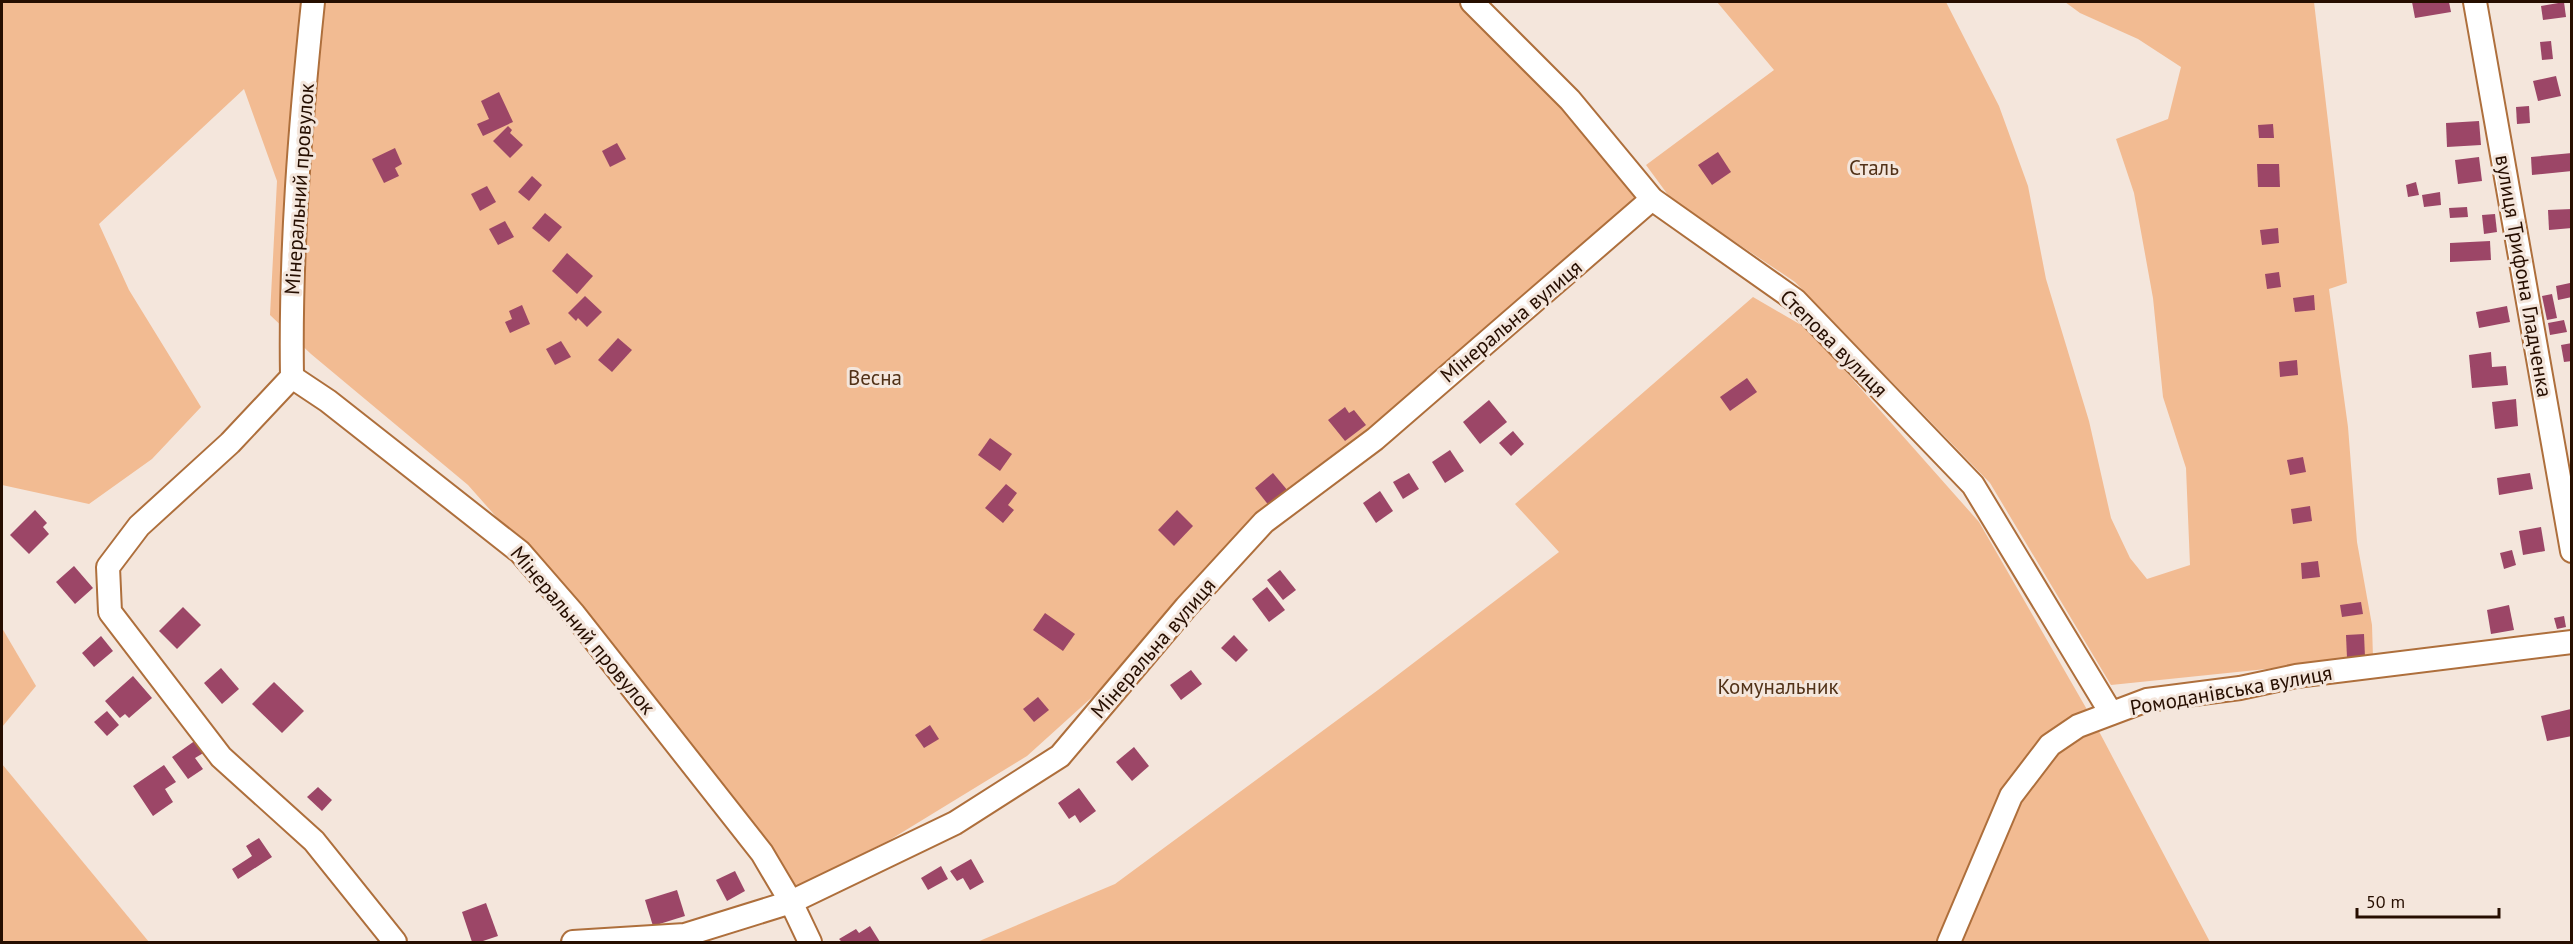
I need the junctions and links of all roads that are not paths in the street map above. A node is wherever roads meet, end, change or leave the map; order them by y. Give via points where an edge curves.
1 (313, 2) edge
2 (1472, 2) edge
3 (2475, 2) edge
4 (1652, 199) junction
5 (292, 377) junction
6 (2571, 551) edge
7 (2571, 642) edge
8 (2111, 712) junction
9 (791, 902) junction
10 (395, 942) edge
11 (573, 942) edge
12 (810, 942) edge
13 (1949, 942) edge

1 - 5 street, Мінеральний провулок via 296,196
2 - 4 street, Степова вулиця via 1570,100
3 - 6 street, вулиця Трифона Гладченка
4 - 8 street, Степова вулиця via 1795,300 1973,485
4 - 9 street, Мінеральна вулиця via 1375,439 1264,522 1060,756 955,823
5 - 9 street, Мінеральний провулок via 520,552 574,614 755,844
5 - 10 street via 230,442 139,526 108,567 110,612 221,757 314,841
7 - 8 street, Ромоданівська вулиця via 2296,676 2147,700
8 - 13 street, Ромоданівська вулиця via 2050,744 2011,796
9 - 11 street, Мінеральна вулиця via 685,935
9 - 12 street, Мінеральний провулок

